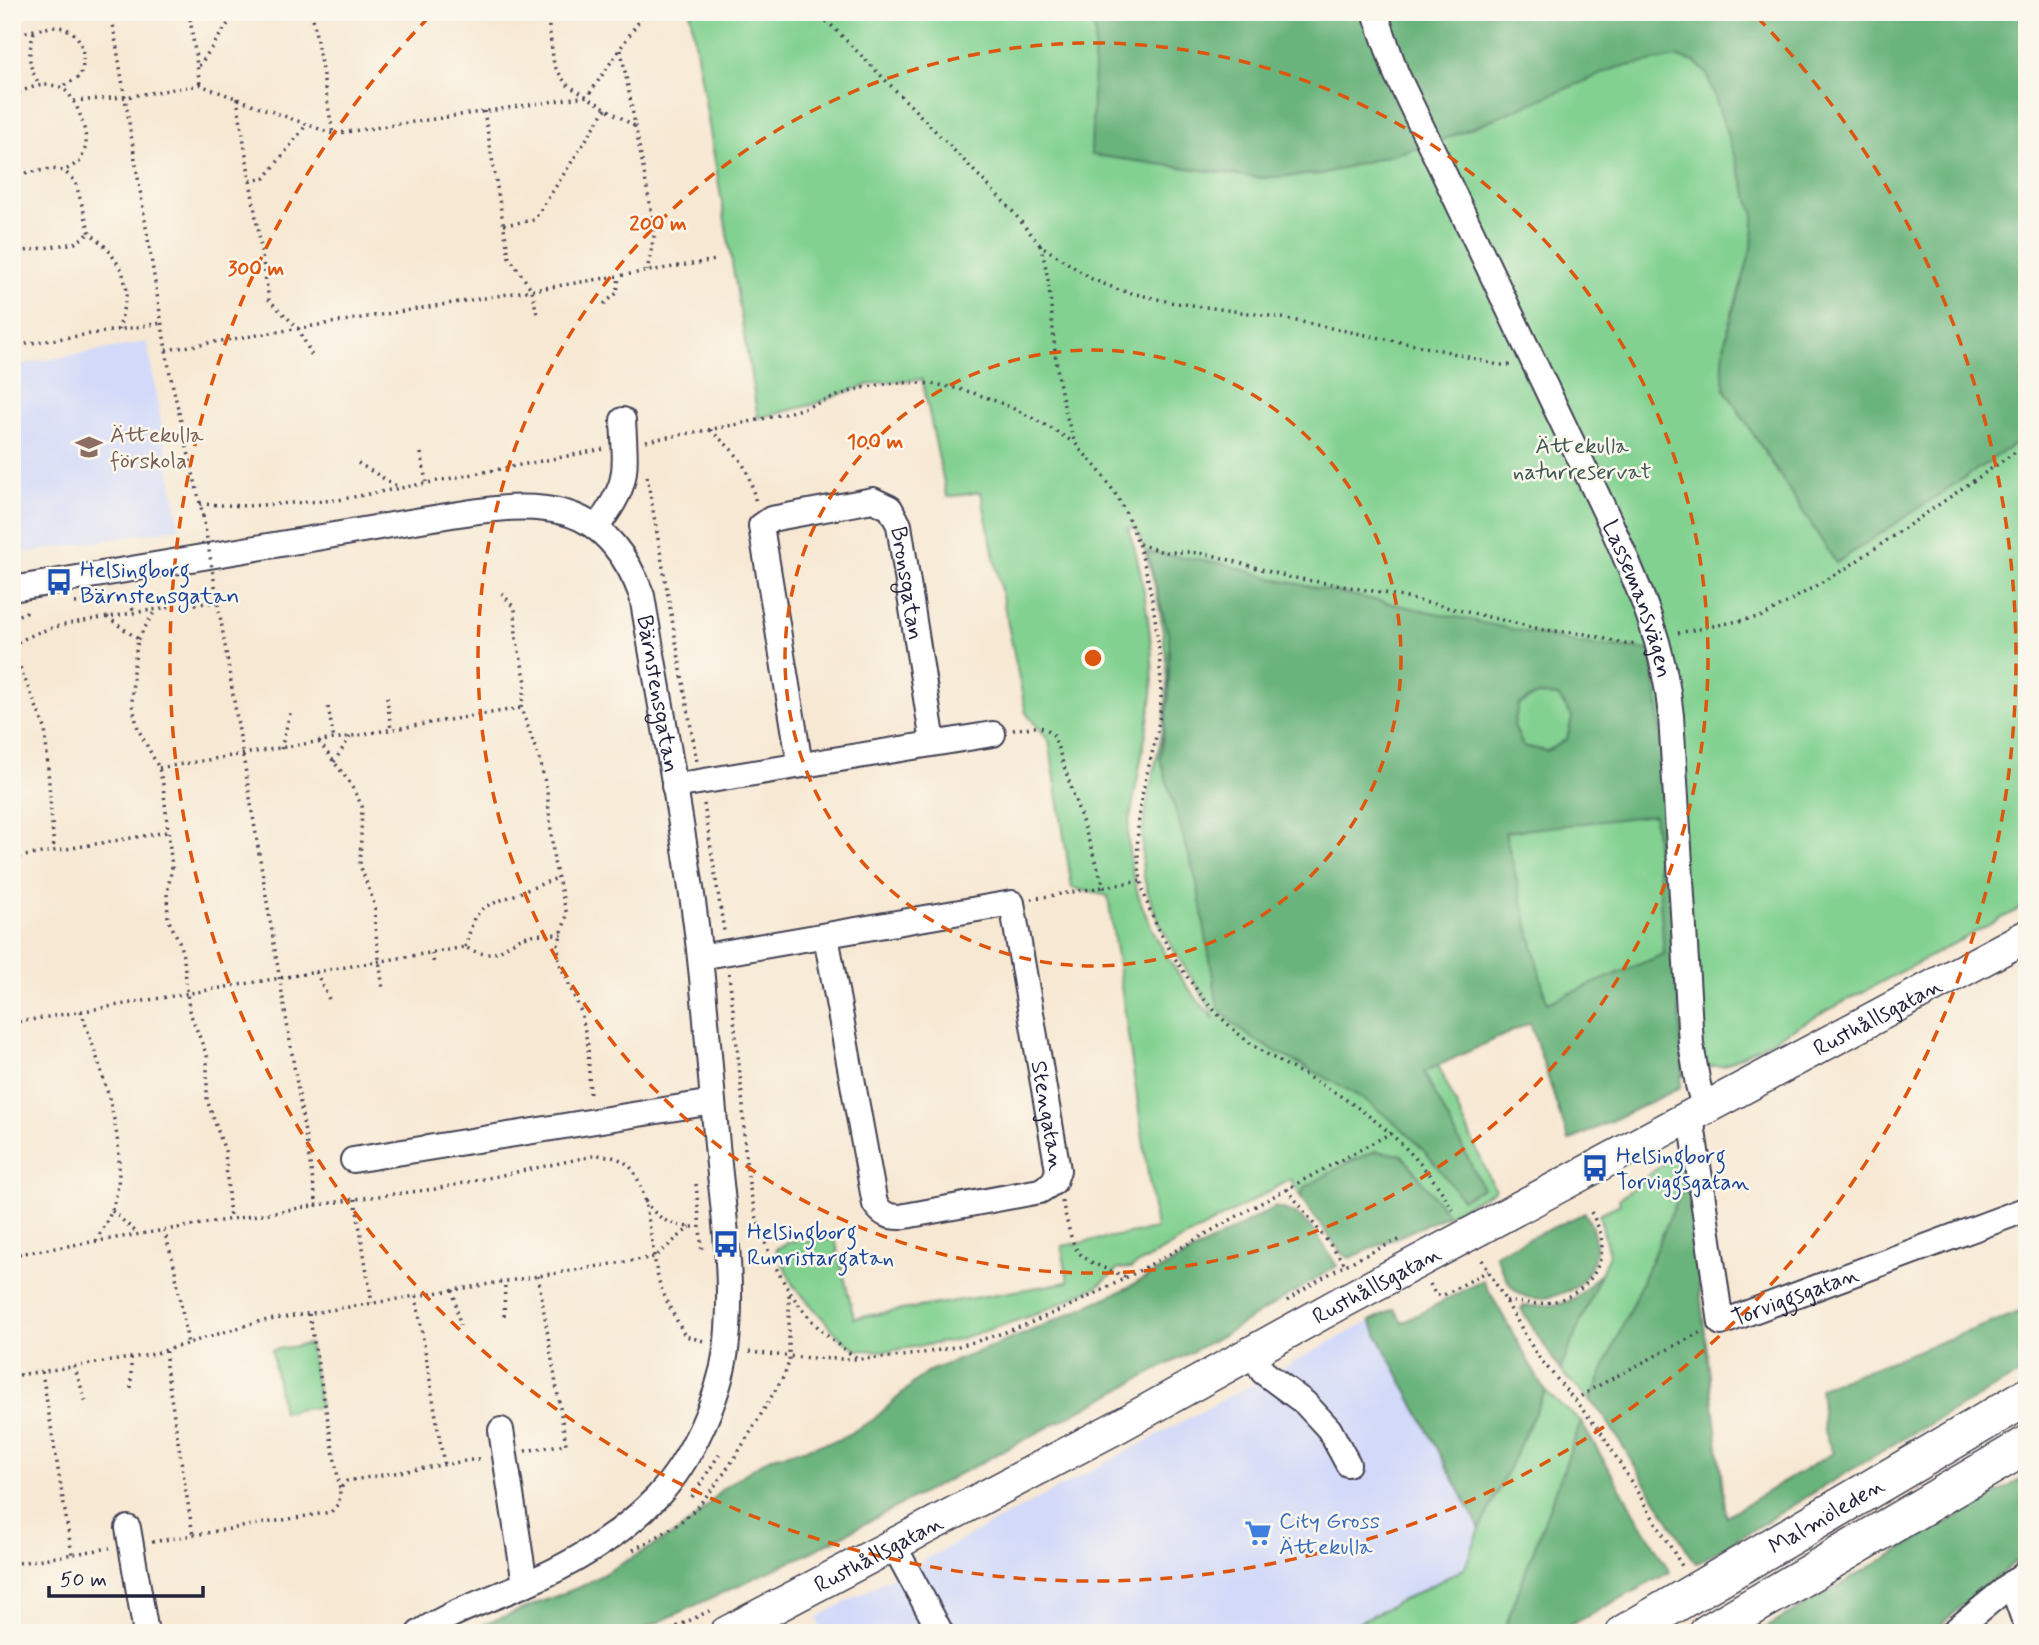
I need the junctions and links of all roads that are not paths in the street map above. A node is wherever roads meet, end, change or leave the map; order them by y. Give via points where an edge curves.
1 (1375, 12) edge
2 (623, 420) dead end
3 (596, 528) junction
4 (12, 589) edge
5 (993, 734) road end
6 (933, 743) junction
7 (800, 765) junction
8 (674, 786) junction
9 (826, 936) junction
10 (2027, 936) edge
11 (700, 957) junction
12 (713, 1102) junction
13 (1698, 1113) junction
14 (354, 1160) dead end
15 (2027, 1209) edge
16 (1252, 1352) junction
17 (2027, 1397) edge
18 (501, 1430) dead end
19 (2027, 1445) edge
20 (1348, 1464) dead end
21 (130, 1536) road end
22 (894, 1546) junction
23 (2019, 1576) edge
24 (525, 1584) junction
25 (2027, 1628) edge
26 (146, 1633) edge
27 (419, 1633) edge
28 (726, 1633) edge
29 (941, 1633) edge
30 (1625, 1633) edge
31 (1708, 1633) edge
32 (1952, 1633) edge

1 - 13 street, Lassemansvägen via 1396,73 1629,564 1657,638 1668,679
2 - 3 street via 621,488
3 - 4 street, Bärnstensgatan via 552,510 501,507
3 - 8 street, Bärnstensgatan via 622,555 642,596
5 - 6 street
6 - 7 street
6 - 7 street, Bronsgatan via 899,525 890,508 873,500 771,519 761,526
7 - 8 street
8 - 11 street, Bärnstensgatan
9 - 9 street, Stengatan via 1012,902 1058,1170 1054,1182 1040,1191 900,1217 880,1211 875,1204
9 - 11 street
10 - 13 main road, Rusthållsgatan
11 - 12 street, Bärnstensgatan
12 - 14 street
12 - 24 street, Bärnstensgatan via 728,1317 722,1372 707,1414 673,1475 638,1515 580,1558
13 - 15 street, Torviggsgatan via 1721,1323
13 - 16 main road, Rusthållsgatan
16 - 20 street via 1266,1374 1305,1403 1329,1429
16 - 22 main road, Rusthållsgatan
17 - 30 highway, Malmöleden
18 - 24 street
19 - 31 highway, Malmöleden
21 - 26 street
22 - 28 main road, Rusthållsgatan
22 - 29 street
23 - 25 street
23 - 32 street
24 - 27 street, Bärnstensgatan via 451,1614

